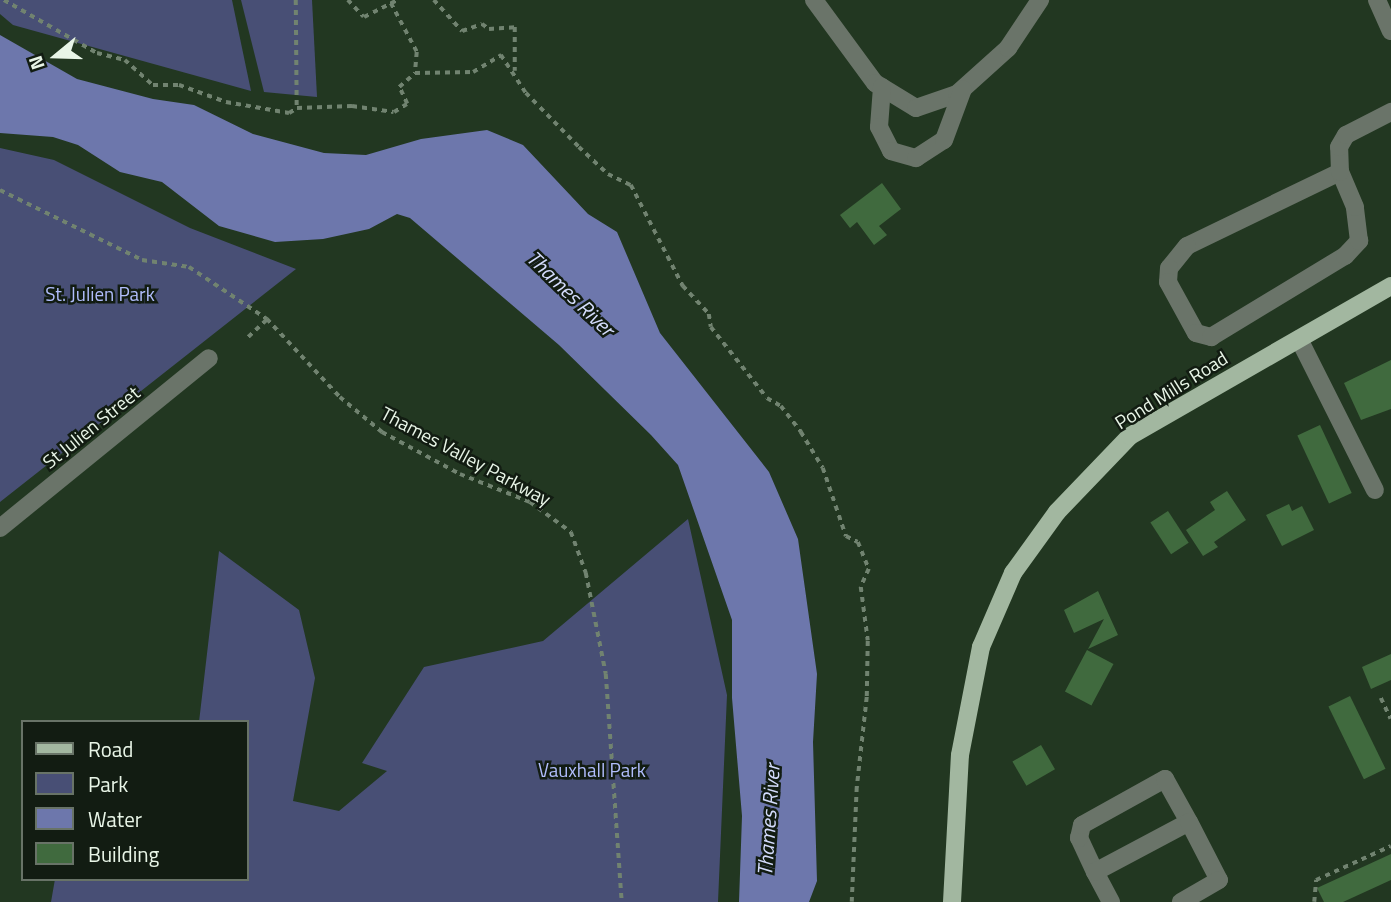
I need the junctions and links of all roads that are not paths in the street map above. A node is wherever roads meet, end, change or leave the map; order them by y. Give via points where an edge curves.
1 (814, 0) edge
2 (1040, 0) edge
3 (1377, 0) edge
4 (1391, 31) edge
5 (882, 87) junction
6 (963, 89) junction
7 (1391, 112) edge
8 (1340, 172) junction
9 (1391, 286) edge
10 (1298, 339) junction
11 (209, 358) dead end
12 (1375, 490) dead end
13 (0, 528) edge
14 (1189, 822) junction
15 (1095, 872) junction
16 (952, 902) edge
17 (1111, 902) edge
18 (1181, 902) edge

1 - 5 street
2 - 6 street via 1008,48
3 - 4 street
5 - 6 street via 916,108
5 - 6 street via 879,127 891,151 916,158 944,140
7 - 8 street via 1346,135 1339,147
8 - 8 street via 1355,207 1359,242 1345,257 1211,337 1196,333 1168,282 1169,268 1186,246
9 - 10 main road, Pond Mills Road
10 - 12 street
10 - 16 main road, Pond Mills Road via 1129,436 1057,512 1013,573 981,647 962,742
11 - 13 street, St Julien Street
14 - 15 street
14 - 15 street via 1165,779 1082,825 1079,838
14 - 18 street via 1219,880
15 - 17 street

